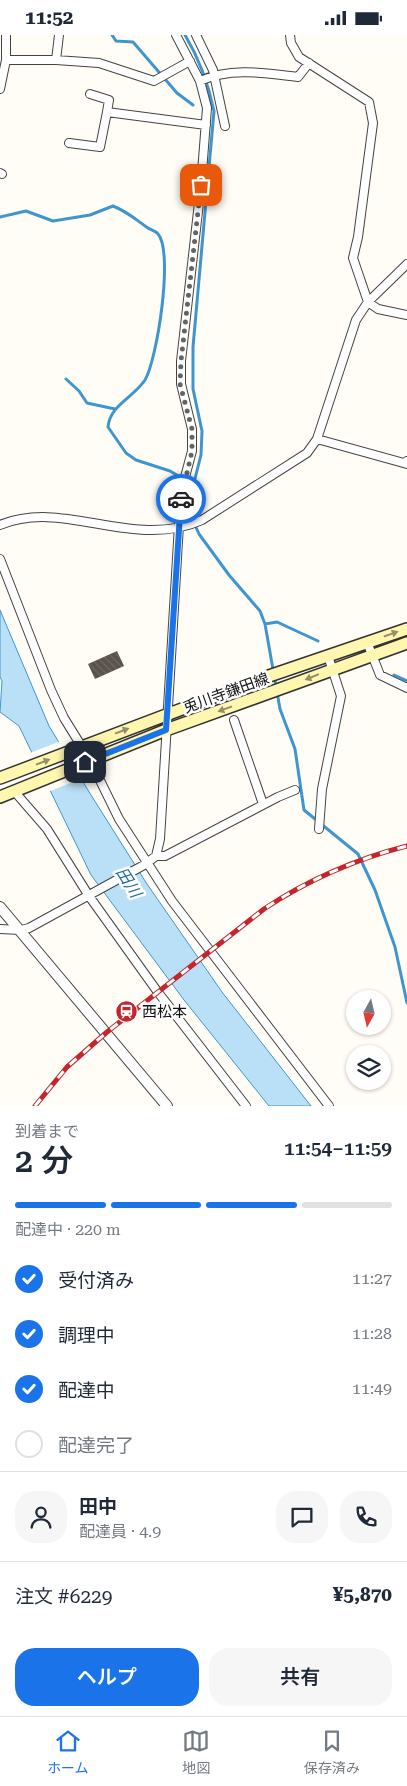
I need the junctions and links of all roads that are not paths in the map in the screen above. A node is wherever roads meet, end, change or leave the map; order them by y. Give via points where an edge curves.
1 (6, 35) edge
2 (59, 35) edge
3 (176, 35) edge
4 (196, 35) edge
5 (290, 35) edge
6 (56, 59) junction
7 (6, 60) junction
8 (190, 61) junction
9 (309, 63) junction
10 (214, 75) junction
11 (200, 81) junction
12 (0, 89) edge
13 (90, 94) dead end
14 (107, 112) junction
15 (206, 125) junction
16 (225, 126) dead end
17 (69, 143) dead end
18 (407, 264) edge
19 (368, 302) junction
20 (407, 315) edge
21 (318, 439) junction
22 (407, 461) edge
23 (0, 525) edge
24 (179, 527) junction
25 (0, 559) edge
26 (407, 629) edge
27 (367, 642) junction
28 (407, 643) edge
29 (371, 655) junction
30 (328, 656) junction
31 (333, 669) junction
32 (407, 688) edge
33 (167, 713) junction
34 (234, 720) dead end
35 (166, 730) junction
36 (79, 748) junction
37 (88, 761) junction
38 (3, 776) edge
39 (16, 790) junction
40 (295, 790) dead end
41 (0, 797) edge
42 (263, 805) junction
43 (319, 829) dead end
44 (156, 856) junction
45 (146, 864) junction
46 (90, 895) junction
47 (0, 907) edge
48 (0, 929) edge
49 (21, 930) junction
50 (167, 1106) edge
51 (246, 1106) edge
52 (329, 1106) edge

1 - 7 street
2 - 6 street
3 - 8 street
4 - 10 street
5 - 9 street via 299,57
6 - 7 street
6 - 8 street via 99,63 154,81
7 - 12 street
8 - 11 street
9 - 10 street via 298,77 255,71
9 - 19 street via 369,102 373,123 353,258
10 - 11 street
10 - 16 street
11 - 15 street
13 - 14 street via 109,100
14 - 15 street
14 - 17 street via 100,147
15 - 24 street via 181,361 180,384 192,429 192,451 183,487
18 - 19 street
19 - 20 street via 378,309
19 - 21 street via 356,320
21 - 22 street
21 - 24 street via 307,453 198,521
23 - 24 street via 27,516 150,531
24 - 33 street
25 - 36 street via 51,690
27 -> 26 main road, 兎川寺鎌田線
27 - 29 street
27 - 30 main road, 兎川寺鎌田線
28 - 29 main road, 兎川寺鎌田線
29 - 31 main road, 兎川寺鎌田線
29 - 32 street via 380,675
30 - 31 street
30 - 33 main road, 兎川寺鎌田線
31 -> 35 main road, 兎川寺鎌田線
31 - 43 street via 341,696 322,789
33 - 35 street
36 -> 33 main road, 兎川寺鎌田線
34 - 42 street
35 - 37 main road, 兎川寺鎌田線
35 - 44 street via 160,839
36 - 37 street
38 -> 36 main road, 兎川寺鎌田線
37 - 39 main road, 兎川寺鎌田線
37 - 45 street
39 - 41 main road, 兎川寺鎌田線
39 - 46 street via 47,829
40 - 42 street
42 - 44 street via 165,856
44 - 45 street
45 - 46 street
45 - 52 street
46 - 49 street
46 - 51 street via 157,991
47 - 49 street
48 - 49 street
49 - 50 street

